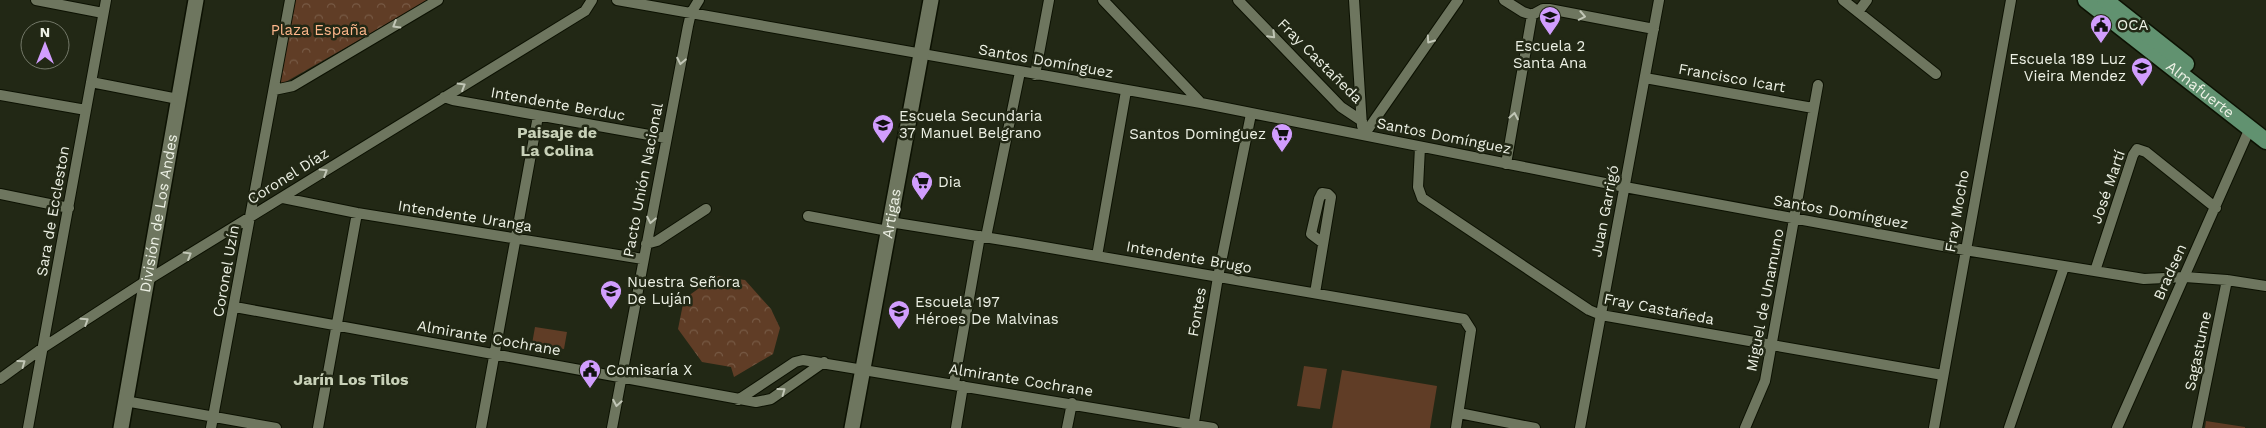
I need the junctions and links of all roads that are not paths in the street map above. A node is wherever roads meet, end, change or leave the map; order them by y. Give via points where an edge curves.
1 (36, 0) edge
2 (106, 0) edge
3 (196, 0) edge
4 (290, 0) edge
5 (438, 0) edge
6 (592, 0) edge
7 (617, 0) edge
8 (699, 0) edge
9 (931, 0) edge
10 (1049, 0) edge
11 (1103, 0) edge
12 (1238, 0) edge
13 (1354, 0) edge
14 (1458, 0) edge
15 (1504, 0) edge
16 (1659, 0) edge
17 (1843, 0) edge
18 (1867, 0) edge
19 (2011, 0) edge
20 (2086, 0) edge
21 (2105, 0) edge
22 (1858, 12) junction
23 (104, 13) junction
24 (691, 13) junction
25 (1532, 15) junction
26 (1654, 29) junction
27 (921, 54) junction
28 (1020, 72) junction
29 (1936, 74) dead end
30 (1035, 75) junction
31 (1645, 78) junction
32 (92, 82) junction
33 (1818, 85) dead end
34 (274, 90) junction
35 (1126, 91) junction
36 (0, 96) edge
37 (444, 97) junction
38 (178, 99) junction
39 (1201, 104) junction
40 (1813, 108) junction
41 (86, 110) junction
42 (1251, 114) junction
43 (538, 116) junction
44 (1362, 121) junction
45 (2258, 128) edge
46 (1364, 136) junction
47 (666, 138) junction
48 (2266, 141) edge
49 (1420, 147) junction
50 (1506, 164) junction
51 (1625, 187) junction
52 (0, 194) edge
53 (283, 198) junction
54 (69, 208) junction
55 (706, 208) dead end
56 (2216, 208) junction
57 (357, 214) junction
58 (251, 216) junction
59 (808, 216) dead end
60 (1795, 219) junction
61 (889, 227) junction
62 (983, 237) junction
63 (517, 240) junction
64 (1323, 243) dead end
65 (646, 244) junction
66 (1965, 250) junction
67 (1097, 256) junction
68 (643, 260) junction
69 (2064, 266) junction
70 (2095, 272) junction
71 (2185, 276) junction
72 (1218, 277) junction
73 (2228, 280) junction
74 (146, 281) junction
75 (2266, 286) edge
76 (1315, 293) junction
77 (235, 307) junction
78 (1601, 315) junction
79 (337, 325) junction
80 (1772, 345) junction
81 (44, 347) junction
82 (494, 354) junction
83 (824, 362) junction
84 (863, 369) junction
85 (1943, 375) junction
86 (622, 377) junction
87 (0, 379) edge
88 (958, 385) junction
89 (126, 400) junction
90 (737, 400) junction
91 (1072, 403) junction
92 (1459, 413) junction
93 (214, 416) junction
94 (1193, 426) edge
95 (28, 428) edge
96 (121, 428) edge
97 (211, 428) edge
98 (276, 428) edge
99 (318, 428) edge
100 (481, 428) edge
101 (612, 428) edge
102 (852, 428) edge
103 (956, 428) edge
104 (1067, 428) edge
105 (1213, 428) edge
106 (1456, 428) edge
107 (1535, 428) edge
108 (1580, 428) edge
109 (1745, 428) edge
110 (1934, 428) edge
111 (2009, 428) edge
112 (2118, 428) edge
113 (2197, 428) edge

1 - 23 street
2 - 23 street, Sara de Eccleston
3 - 38 street, División de Los Andes
4 - 34 street, Coronel Uzín
5 -> 34 street via 293,86
37 -> 6 street, Coronel Díaz via 585,11
7 - 24 street, Santos Domínguez
8 - 24 street, Pacto Unión Nacional
9 - 27 street, Artigas
10 - 30 street
11 - 39 street
12 -> 44 street, Fray Castañeda via 1341,107
13 - 44 street
14 -> 46 street
15 - 25 street
16 - 26 street, Juan Garrigó
17 - 22 street
18 - 22 street
19 - 66 street, Fray Mocho
20 - 45 main road, Almafuerte
21 - 45 main road, Almafuerte
22 - 29 street
23 - 32 street, Sara de Eccleston
24 - 27 street, Santos Domínguez
24 -> 47 street, Pacto Unión Nacional
25 -> 26 street via 1544,9
50 -> 25 street
26 - 31 street, Juan Garrigó
27 - 28 street, Santos Domínguez
27 - 61 street, Artigas
28 - 30 street, Santos Domínguez
28 - 62 street
30 - 35 street, Santos Domínguez
31 - 40 street, Francisco Icart
31 - 51 street, Juan Garrigó
32 - 38 street
32 - 41 street, Sara de Eccleston
33 - 40 street, Miguel de Unamuno
34 - 58 street, Coronel Uzín
35 - 39 street, Santos Domínguez
35 - 67 street
36 - 41 street
37 - 43 street, Intendente Berduc
53 -> 37 street, Coronel Díaz
38 - 74 street, División de Los Andes
39 - 42 street, Santos Domínguez
40 - 60 street, Miguel de Unamuno
41 - 54 street, Sara de Eccleston
42 - 46 street, Santos Domínguez
42 - 72 street, Fontes
43 - 47 street, Intendente Berduc
43 - 63 street
44 - 46 street
45 - 48 main road, Almafuerte
45 - 56 street, Bradsen
46 - 49 street, Santos Domínguez
47 -> 65 street, Pacto Unión Nacional
49 - 50 street, Santos Domínguez
49 - 78 street, Fray Castañeda via 1418,187 1422,198
50 - 51 street, Santos Domínguez
51 - 60 street, Santos Domínguez
51 - 78 street, Juan Garrigó
52 - 54 street
53 - 57 street, Intendente Uranga
53 - 58 street, Coronel Díaz
54 - 81 street, Sara de Eccleston
55 - 65 street via 657,241
56 - 70 street, José Martí via 2146,152 2137,149
56 - 71 street, Bradsen
57 - 63 street, Intendente Uranga
57 - 79 street
74 -> 58 street, Coronel Díaz
58 - 77 street, Coronel Uzín
59 - 61 street, Intendente Brugo
60 - 66 street, Santos Domínguez
60 - 80 street, Miguel de Unamuno
61 - 62 street, Intendente Brugo
61 - 84 street, Artigas
62 - 67 street, Intendente Brugo
62 - 88 street
63 - 68 street, Intendente Uranga
63 - 82 street
64 - 76 street
65 - 68 street, Pacto Unión Nacional
66 - 69 street, Santos Domínguez
66 - 85 street, Fray Mocho
67 - 72 street, Intendente Brugo
68 - 86 street, Pacto Unión Nacional
69 - 70 street, Santos Domínguez
69 - 111 street
70 - 71 street, Santos Domínguez via 2144,279
71 - 73 street, Santos Domínguez
71 - 112 street, Bradsen
72 - 76 street, Intendente Brugo
72 - 94 street, Fontes
73 - 75 street, Santos Domínguez
73 - 113 street, Sagastume
81 -> 74 street, Coronel Díaz
74 - 89 street, División de Los Andes
76 - 92 street, Intendente Brugo via 1464,320 1471,330 1471,337
77 - 79 street, Almirante Cochrane
77 - 93 street, Coronel Uzín
78 - 80 street, Fray Castañeda
78 - 108 street, Juan Garrigó
79 - 82 street, Almirante Cochrane
79 - 99 street
80 - 85 street, Fray Castañeda
80 - 109 street, Miguel de Unamuno via 1765,381
87 -> 81 street, Coronel Díaz
81 - 95 street, Sara de Eccleston
82 - 86 street, Almirante Cochrane
82 - 100 street
83 - 84 street, Almirante Cochrane
83 - 90 street, Almirante Cochrane via 799,360
90 -> 83 street, Almirante Cochrane via 756,402 771,399
84 - 88 street, Almirante Cochrane
84 - 102 street, Artigas
85 - 110 street, Fray Mocho
86 - 90 street, Almirante Cochrane
86 -> 101 street, Pacto Unión Nacional
88 - 91 street, Almirante Cochrane
88 - 103 street
89 - 93 street
89 - 96 street, División de Los Andes
91 - 94 street, Almirante Cochrane
91 - 104 street
92 - 106 street
92 - 107 street
93 - 97 street, Coronel Uzín
93 - 98 street
94 - 105 street, Almirante Cochrane

